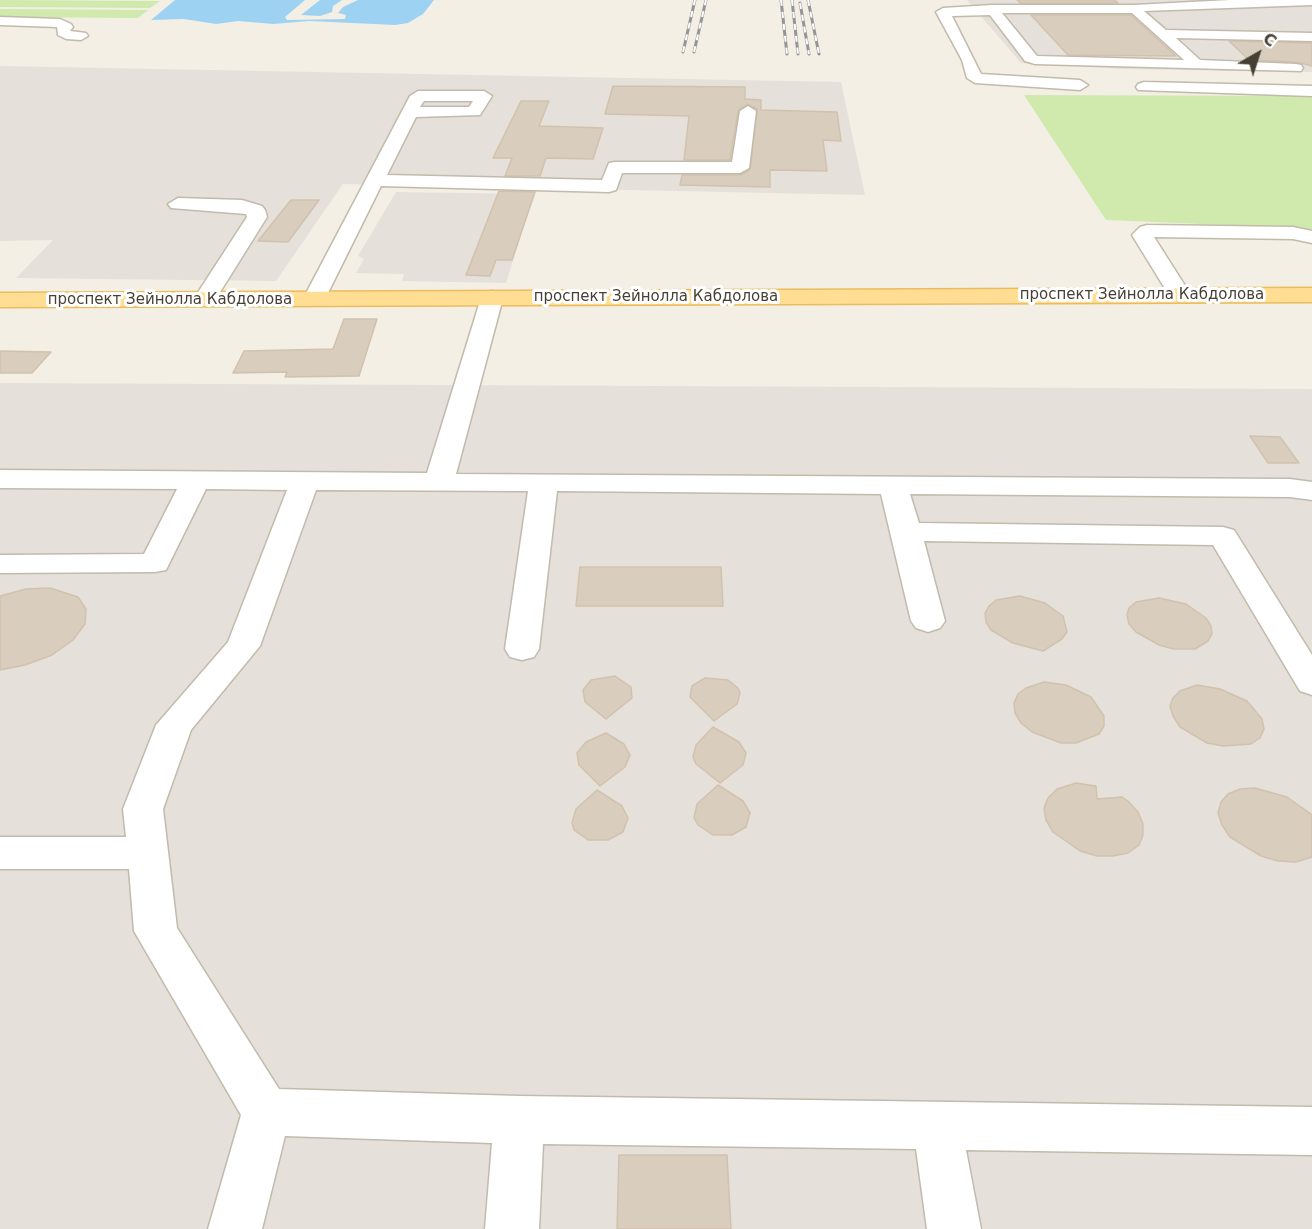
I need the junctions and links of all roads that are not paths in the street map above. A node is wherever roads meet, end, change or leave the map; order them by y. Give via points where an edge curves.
1 (1310, 2) edge
2 (1137, 9) junction
3 (993, 11) junction
4 (0, 21) edge
5 (1164, 34) junction
6 (81, 36) dead end
7 (1312, 37) edge
8 (1193, 64) junction
9 (1312, 68) edge
10 (1100, 86) dead end
11 (1123, 86) dead end
12 (1312, 91) edge
13 (748, 111) dead end
14 (410, 112) dead end
15 (376, 180) junction
16 (178, 204) dead end
17 (1312, 237) edge
18 (1180, 295) junction
19 (1312, 295) edge
20 (492, 298) junction
21 (314, 299) junction
22 (0, 300) edge
23 (204, 300) junction
24 (0, 479) edge
25 (195, 481) junction
26 (305, 481) junction
27 (439, 482) junction
28 (544, 483) junction
29 (893, 485) junction
30 (1312, 491) edge
31 (906, 532) junction
32 (0, 564) edge
33 (928, 621) dead end
34 (522, 649) dead end
35 (1312, 683) edge
36 (0, 853) edge
37 (148, 853) junction
38 (266, 1112) junction
39 (519, 1120) junction
40 (937, 1126) junction
41 (1312, 1131) edge
42 (235, 1229) edge
43 (512, 1229) edge
44 (954, 1229) edge

1 - 2 lane
2 - 3 lane
2 - 5 lane
3 - 8 lane via 1035,60
3 - 10 lane via 943,12 975,78
4 - 6 lane via 60,23 66,27 66,35
5 - 7 lane
5 - 8 lane
8 - 9 lane
11 - 12 lane
13 - 15 lane via 740,168 615,167 609,186
14 - 15 lane
15 - 21 lane
16 - 23 lane via 255,210 257,218
17 - 18 lane via 1293,233 1147,231 1142,235
18 - 19 main road, проспект Зейнолла Кабдолова
18 - 20 main road, проспект Зейнолла Кабдолова
20 - 21 main road, проспект Зейнолла Кабдолова
20 - 27 lane
21 - 23 main road, проспект Зейнолла Кабдолова
22 - 23 main road, проспект Зейнолла Кабдолова
24 - 25 lane
25 - 26 lane
25 - 32 lane via 155,563
26 - 27 lane
26 - 37 lane via 243,646 174,725 143,808
27 - 28 lane
28 - 29 lane
28 - 34 lane
29 - 30 lane
29 - 31 lane
31 - 33 lane
31 - 35 lane via 1223,536
36 - 37 lane
37 - 38 lane via 156,931
38 - 39 lane
38 - 42 lane
39 - 40 lane
39 - 43 lane
40 - 41 lane
40 - 44 lane

